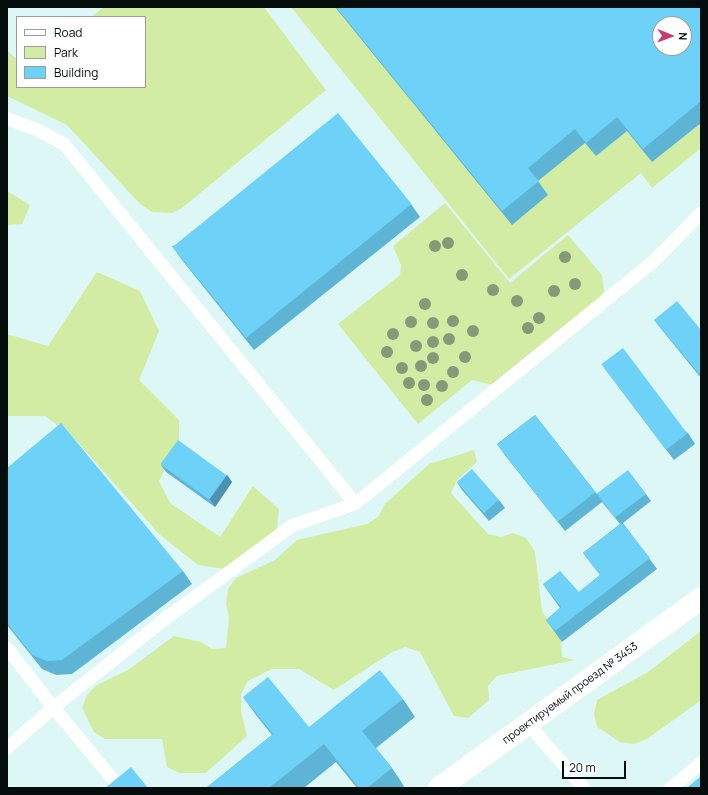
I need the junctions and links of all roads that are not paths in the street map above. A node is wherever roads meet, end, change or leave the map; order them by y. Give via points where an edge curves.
1 (7, 118) edge
2 (701, 212) edge
3 (355, 503) junction
4 (701, 598) edge
5 (7, 648) edge
6 (53, 707) junction
7 (528, 724) junction
8 (7, 747) edge
9 (701, 762) edge
10 (120, 788) edge
11 (439, 788) edge
12 (584, 788) edge
13 (670, 788) edge

1 - 3 lane via 64,144
2 - 3 lane via 654,260
3 - 6 lane via 292,525 168,616
4 - 7 street, проектируемый проезд № 3453
5 - 6 lane
6 - 8 lane
6 - 10 lane
7 - 11 street, проектируемый проезд № 3453
7 - 12 lane
9 - 13 lane

